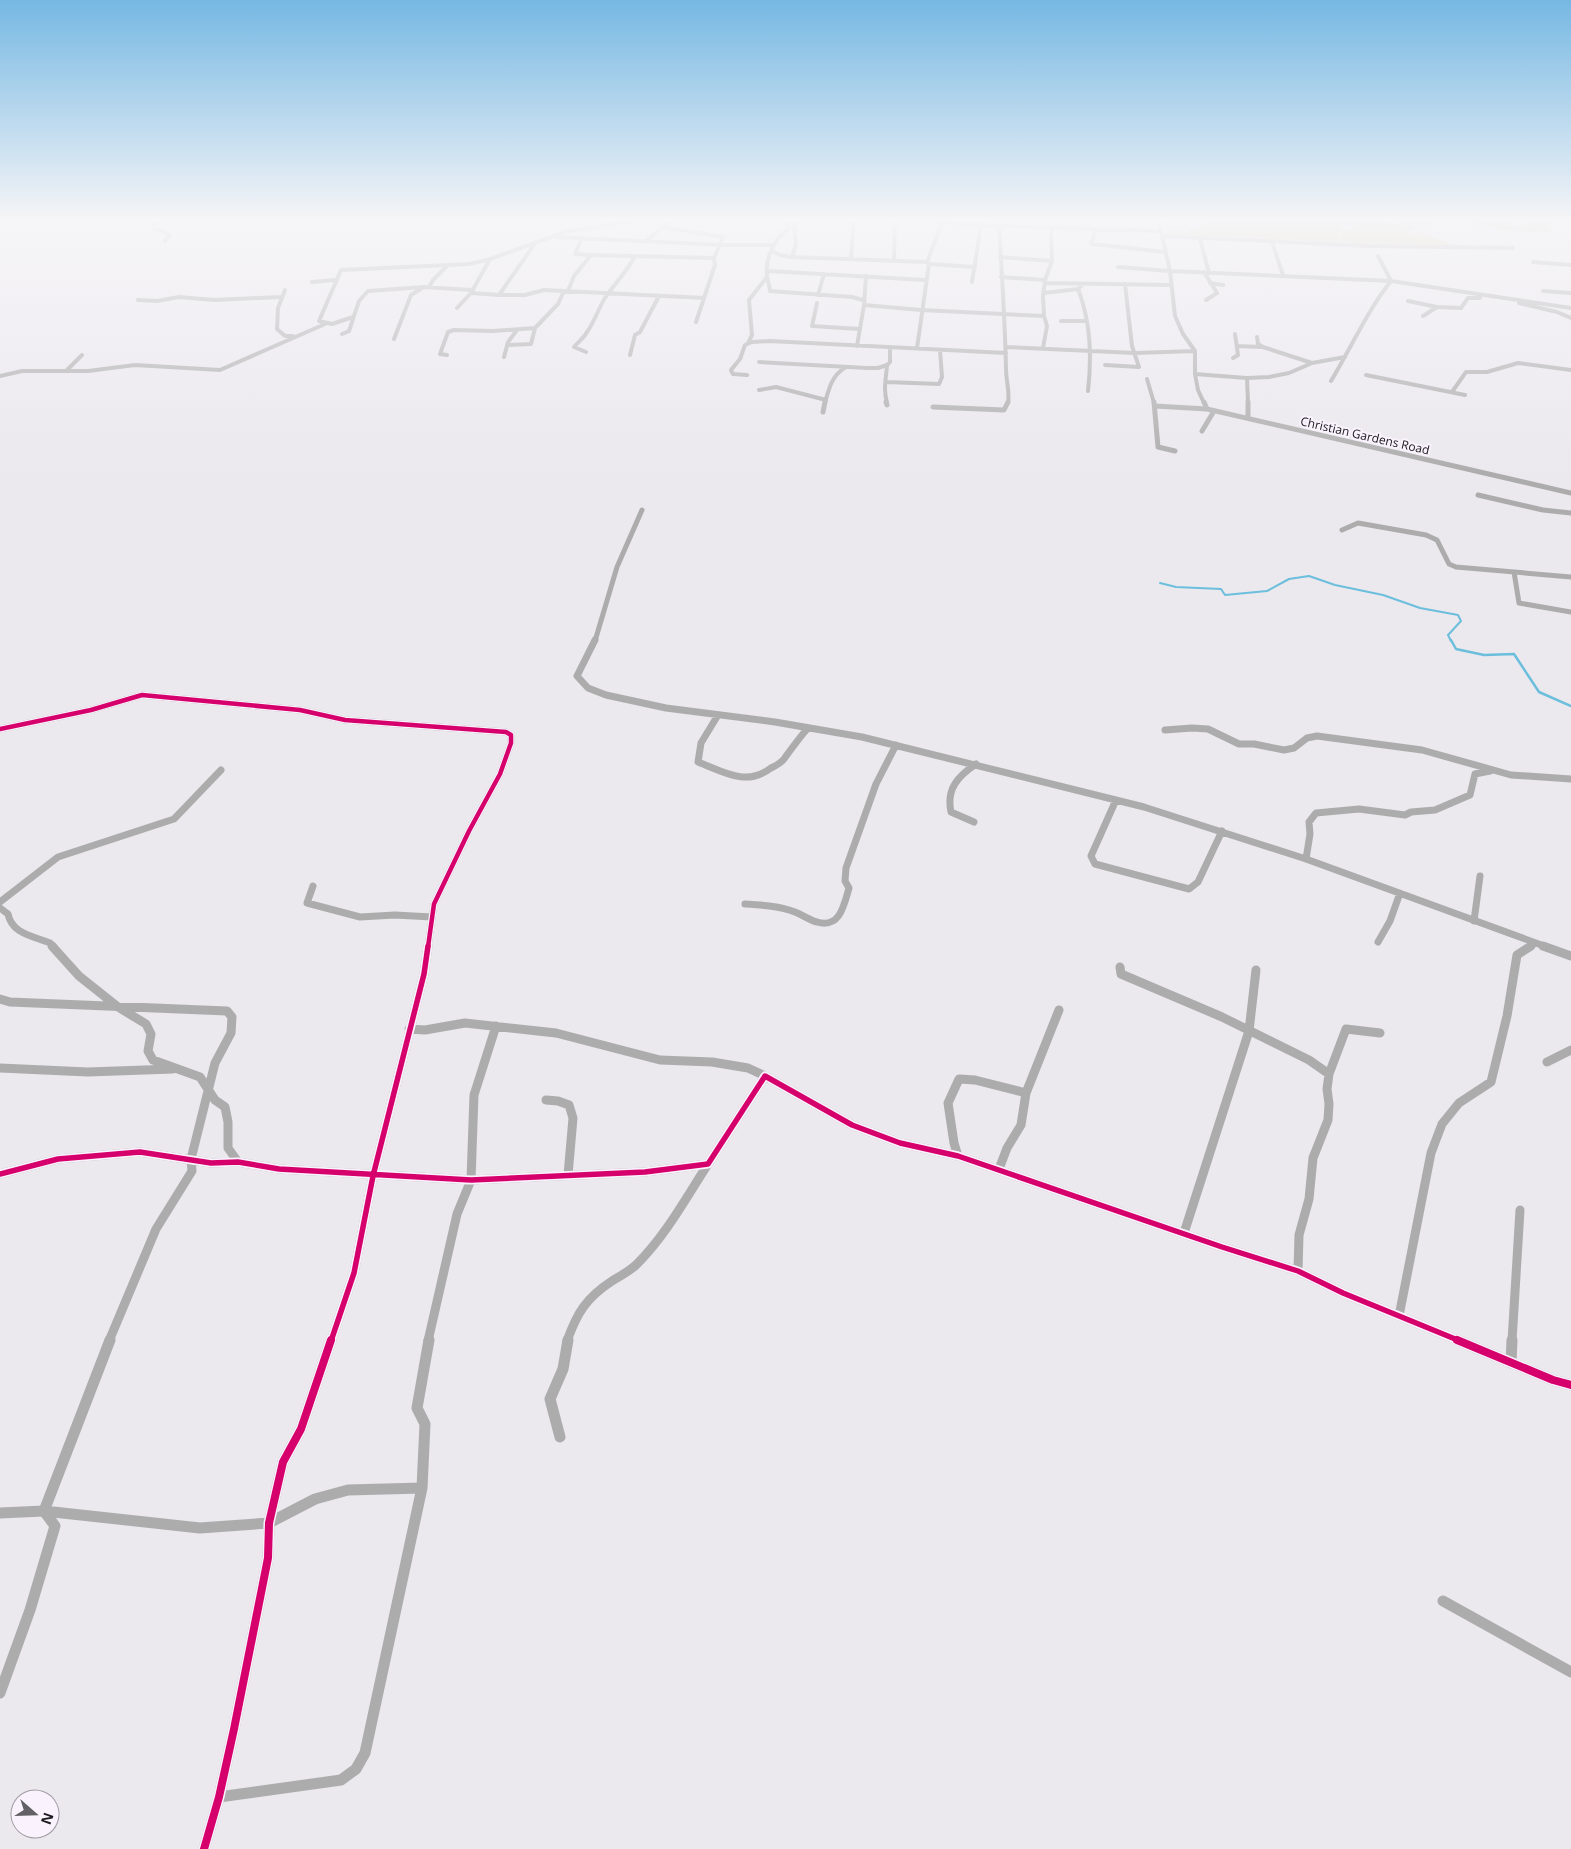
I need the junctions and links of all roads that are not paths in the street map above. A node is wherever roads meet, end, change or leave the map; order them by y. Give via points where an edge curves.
1 (279, 304) edge
2 (326, 304) edge
3 (358, 304) edge
4 (407, 304) edge
5 (459, 304) edge
6 (558, 304) edge
7 (601, 304) edge
8 (655, 304) edge
9 (702, 304) edge
10 (749, 304) edge
11 (818, 304) edge
12 (864, 304) edge
13 (880, 304) edge
14 (922, 304) edge
15 (1004, 304) edge
16 (1044, 304) edge
17 (1084, 304) edge
18 (1128, 304) edge
19 (1173, 304) edge
20 (1373, 304) edge
21 (1424, 304) edge
22 (1465, 304) edge
23 (1526, 304) edge
24 (1541, 304) edge
25 (1437, 307) junction
26 (456, 308) dead end
27 (1571, 308) edge
28 (921, 310) junction
29 (1005, 314) junction
30 (1044, 316) junction
31 (1423, 316) dead end
32 (353, 317) junction
33 (1571, 318) edge
34 (1061, 321) dead end
35 (1087, 321) junction
36 (696, 322) dead end
37 (325, 324) junction
38 (535, 328) junction
39 (859, 328) junction
40 (517, 330) junction
41 (342, 334) dead end
42 (1235, 334) dead end
43 (296, 335) junction
44 (1257, 337) dead end
45 (394, 339) dead end
46 (748, 343) junction
47 (508, 345) junction
48 (857, 346) junction
49 (1237, 346) junction
50 (890, 347) junction
51 (1263, 347) junction
52 (917, 348) junction
53 (1043, 348) junction
54 (940, 350) junction
55 (1006, 350) junction
56 (1090, 350) junction
57 (1195, 351) junction
58 (586, 352) dead end
59 (1135, 353) junction
60 (630, 354) dead end
61 (82, 355) dead end
62 (447, 355) dead end
63 (504, 357) dead end
64 (1345, 357) junction
65 (1233, 358) dead end
66 (759, 362) dead end
67 (1312, 362) junction
68 (887, 365) junction
69 (1105, 365) dead end
70 (846, 366) junction
71 (67, 370) junction
72 (1571, 370) edge
73 (1194, 374) junction
74 (747, 375) dead end
75 (0, 376) edge
76 (1366, 376) dead end
77 (1247, 378) junction
78 (1147, 379) dead end
79 (1331, 381) dead end
80 (886, 382) junction
81 (759, 390) dead end
82 (1088, 391) dead end
83 (1452, 392) junction
84 (1466, 395) dead end
85 (826, 400) junction
86 (887, 405) dead end
87 (1154, 406) junction
88 (933, 407) dead end
89 (1207, 409) junction
90 (1214, 411) junction
91 (823, 412) dead end
92 (1248, 418) junction
93 (1202, 431) dead end
94 (1175, 451) dead end
95 (1571, 493) edge
96 (1478, 494) dead end
97 (642, 510) dead end
98 (1571, 513) edge
99 (1342, 530) dead end
100 (1514, 572) junction
101 (1571, 577) edge
102 (1571, 612) edge
103 (718, 715) junction
104 (808, 728) junction
105 (0, 729) edge
106 (1165, 730) dead end
107 (896, 745) junction
108 (976, 764) junction
109 (221, 770) dead end
110 (1492, 770) junction
111 (1571, 779) edge
112 (1116, 800) junction
113 (974, 822) dead end
114 (1222, 831) junction
115 (1306, 859) junction
116 (1480, 876) dead end
117 (313, 886) dead end
118 (1400, 893) junction
119 (0, 902) edge
120 (745, 904) dead end
121 (0, 908) edge
122 (432, 917) junction
123 (1474, 920) junction
124 (1378, 942) dead end
125 (1534, 943) junction
126 (1571, 956) edge
127 (1120, 967) dead end
128 (1256, 970) dead end
129 (0, 999) edge
130 (118, 1007) junction
131 (1059, 1010) dead end
132 (496, 1026) junction
133 (408, 1029) junction
134 (1249, 1031) junction
135 (1380, 1034) dead end
136 (1571, 1050) edge
137 (1547, 1062) dead end
138 (0, 1068) edge
139 (175, 1069) junction
140 (1329, 1074) junction
141 (765, 1076) junction
142 (208, 1091) junction
143 (1026, 1093) junction
144 (546, 1100) dead end
145 (958, 1156) junction
146 (191, 1159) junction
147 (238, 1162) junction
148 (708, 1164) junction
149 (999, 1169) junction
150 (0, 1174) edge
151 (568, 1175) junction
152 (373, 1176) junction
153 (471, 1180) junction
154 (1520, 1210) dead end
155 (1184, 1233) junction
156 (1298, 1271) junction
157 (1399, 1316) junction
158 (1511, 1363) junction
159 (1571, 1385) edge
160 (560, 1437) dead end
161 (422, 1488) junction
162 (44, 1511) junction
163 (0, 1513) edge
164 (270, 1523) junction
165 (1443, 1601) dead end
166 (1571, 1672) edge
167 (0, 1693) edge
168 (219, 1797) junction
169 (204, 1849) edge

1 - 43 street via 277,329 285,336
2 - 37 street via 319,322
3 - 32 street
4 - 45 street
5 - 26 street
6 - 38 street
7 - 58 street via 587,333 574,347
8 - 60 street via 640,332 634,334
9 - 36 street
10 - 46 street via 752,335
11 - 39 street via 812,326
12 - 39 street
13 - 28 street
14 - 28 street
15 - 29 street
16 - 30 street
17 - 35 street
18 - 59 street
19 - 57 street via 1183,334
20 - 64 street
21 - 25 street
22 - 25 street via 1463,307
23 - 33 street
24 - 27 street
25 - 31 street
28 - 29 street
28 - 52 street
29 - 30 street
29 - 55 street
30 - 53 street via 1047,326
32 - 37 street
32 - 41 street via 348,331
34 - 35 street
35 - 56 street
37 - 43 street
38 - 40 street
38 - 47 street via 531,344
39 - 48 street
40 - 47 street
40 - 62 street via 448,332 440,350 440,354
42 - 49 street
43 - 71 street via 220,370 135,365 88,371
44 - 51 street via 1258,344
46 - 48 street via 770,341
46 - 74 street via 731,372
47 - 63 street
48 - 50 street
49 - 51 street
49 - 65 street via 1238,356
50 - 52 street
50 - 68 street
51 - 67 street
52 - 54 street
53 - 55 street
53 - 56 street
54 - 55 street
54 - 80 street via 942,377 939,384
55 - 88 street via 1006,378 1010,393 1004,410
56 - 59 street
56 - 82 street via 1092,366
57 - 59 street
57 - 73 street
59 - 69 street via 1139,367
61 - 71 street
64 - 67 street
64 - 79 street
66 - 70 street
67 - 77 street via 1282,375
68 - 70 street via 878,368
68 - 80 street
70 - 85 street via 831,380
71 - 75 street
72 - 83 street via 1518,364 1487,372 1466,372
73 - 77 street
73 - 89 street
76 - 83 street
77 - 92 street
78 - 87 street
80 - 86 street via 883,389
81 - 85 street via 776,387
83 - 84 street
85 - 91 street
87 - 89 street, Christian Gardens Road
87 - 94 street via 1158,448
89 - 90 street, Christian Gardens Road
90 - 92 street, Christian Gardens Road
90 - 93 street
92 - 95 street, Christian Gardens Road
96 - 98 street
97 - 103 street via 617,567 593,646 577,676 588,688 606,696
99 - 100 street via 1358,523 1426,535 1437,540 1451,566
100 - 101 street
100 - 102 street via 1519,603
103 - 104 street
103 - 104 street via 698,750 698,762 734,776 761,776 783,760
104 - 107 street
105 - 122 street via 64,717 142,695 300,710 344,720 506,732 512,735 511,743 500,774 434,904
106 - 110 street via 1205,728 1239,744 1282,750 1294,750 1304,738 1311,736 1412,748
107 - 108 street
107 - 120 street via 876,784 846,868 848,888 842,913 836,920 826,924 794,912
108 - 112 street
108 - 113 street via 954,782 949,806 951,812
109 - 119 street via 174,819 58,857
110 - 111 street via 1511,775
110 - 115 street via 1475,774 1470,795 1434,810 1405,815 1359,809 1316,813 1309,822
112 - 114 street
112 - 114 street via 1092,856 1095,864 1189,889 1198,882
114 - 115 street
115 - 118 street
116 - 123 street
117 - 122 street via 308,903 324,909 360,917
118 - 123 street
118 - 124 street
121 - 130 street via 8,914 16,930 50,943 79,976
122 - 133 street via 424,974
123 - 125 street
125 - 126 street
125 - 157 street via 1517,954 1507,1016 1491,1082 1459,1103 1442,1124 1431,1153
127 - 134 street via 1121,974
128 - 134 street
129 - 130 street
130 - 139 street via 146,1024 151,1034 148,1050 153,1060
130 - 142 street via 227,1011 232,1017 231,1033 215,1063
131 - 143 street
132 - 133 street via 465,1023 425,1030
132 - 141 street via 556,1034 660,1060 712,1062 748,1068
132 - 153 street via 474,1095
133 - 152 street
134 - 140 street via 1310,1060
134 - 155 street
135 - 140 street via 1346,1029
136 - 137 street
138 - 139 street via 88,1072
139 - 142 street via 200,1077
140 - 156 street via 1328,1120 1312,1158 1309,1199 1299,1235
141 - 145 street via 852,1125 900,1143
141 - 148 street
142 - 146 street
142 - 147 street via 225,1107 228,1148
143 - 145 street via 959,1079 948,1103
143 - 149 street via 1021,1125
144 - 151 street via 558,1100 569,1105 573,1118
145 - 149 street
146 - 147 street via 211,1163
146 - 150 street via 140,1152 58,1159
146 - 162 street via 192,1171 156,1229 88,1393
147 - 152 street via 279,1169
148 - 151 street via 645,1172
148 - 160 street via 669,1225 636,1265 600,1289 586,1302 576,1320 550,1399
149 - 155 street
151 - 153 street
152 - 153 street
152 - 164 street via 354,1273 301,1429 283,1462
153 - 161 street via 457,1214 425,1357 417,1408 425,1424
154 - 158 street
155 - 156 street
156 - 157 street
157 - 158 street
158 - 159 street
161 - 164 street via 348,1490 315,1499
161 - 168 street via 364,1753 356,1768 341,1780
162 - 163 street
162 - 164 street via 200,1528
162 - 167 street via 55,1526 30,1610
164 - 168 street via 268,1558
165 - 166 street
168 - 169 street

